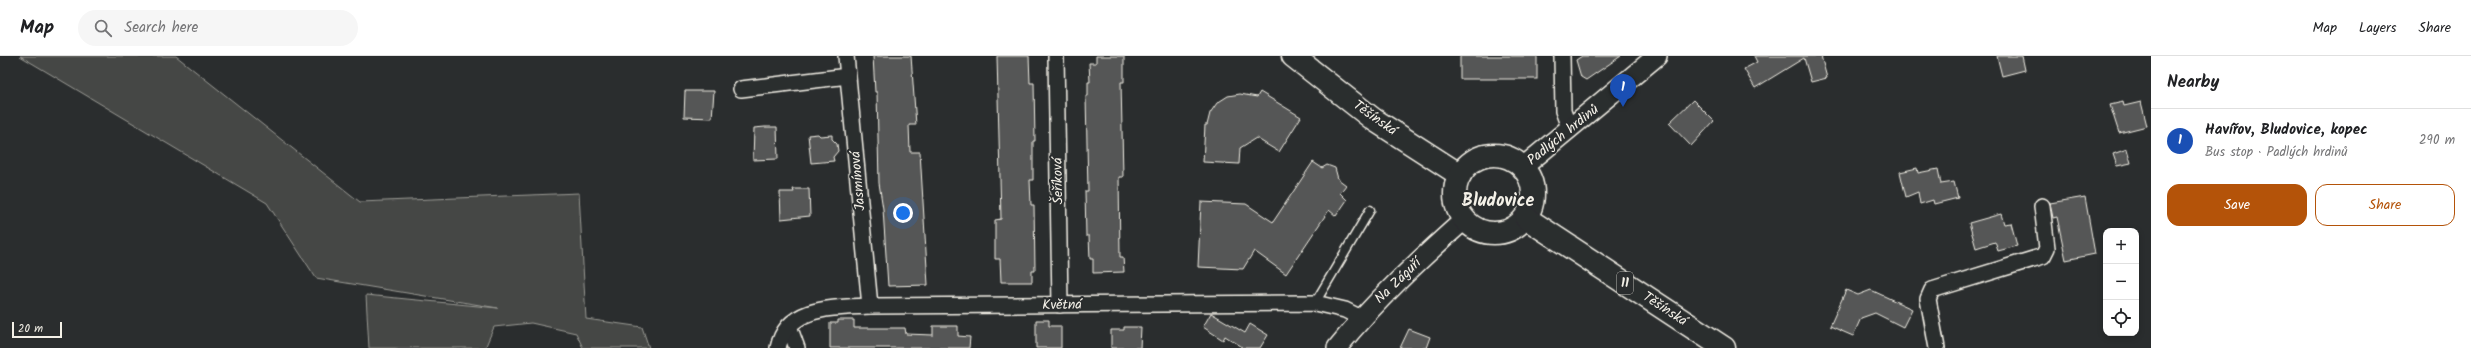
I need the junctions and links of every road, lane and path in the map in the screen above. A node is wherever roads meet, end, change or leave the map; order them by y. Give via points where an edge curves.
1 (846, 56) edge
2 (1056, 56) edge
3 (1293, 56) edge
4 (1562, 56) edge
5 (1657, 56) edge
6 (848, 76) junction
7 (742, 89) dead end
8 (1570, 130) junction
9 (1523, 167) junction
10 (1460, 175) junction
11 (2042, 206) dead end
12 (1370, 210) dead end
13 (1526, 218) junction
14 (1464, 220) junction
15 (1315, 303) junction
16 (1060, 305) junction
17 (870, 306) junction
18 (1361, 318) junction
19 (789, 326) junction
20 (778, 348) edge
21 (797, 348) edge
22 (1337, 348) edge
23 (1724, 348) edge
24 (1937, 348) edge

1 - 6 street, Jasmínová
2 - 16 street, Šeříková
3 - 10 main road, Těšínská via 1373,119
4 - 8 street via 1563,111
5 - 8 street, Padlých hrdinů
6 - 7 street
6 - 17 street, Jasmínová
8 - 9 street, Padlých hrdinů
9 - 10 main road via 1508,157 1490,155 1472,162
9 - 13 main road via 1532,183 1533,195
10 - 14 main road via 1455,187 1456,205
11 - 24 street via 2047,248 2043,256 1932,290 1928,300
12 - 15 lane
13 - 14 main road via 1513,229 1496,234 1479,231
13 - 23 main road, Těšínská / 11
14 - 18 street, Na Záguří via 1395,282
15 - 16 street, Květná
15 - 18 street, Květná via 1345,310
16 - 17 street, Květná
17 - 19 street, Květná via 816,311 802,316
18 - 22 street, Na Záguří
19 - 20 street, Květná via 782,335
19 - 21 street

